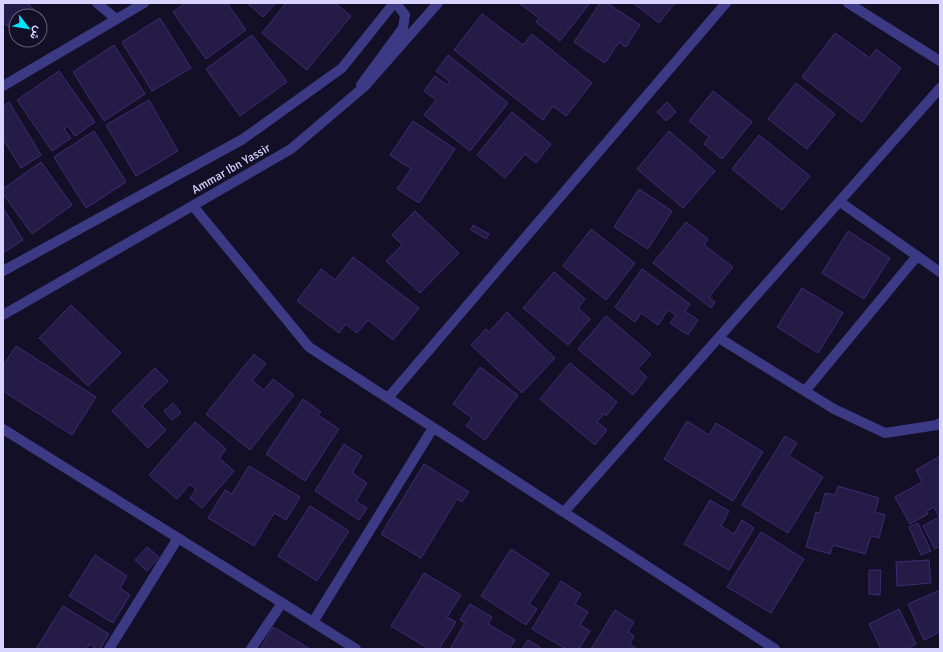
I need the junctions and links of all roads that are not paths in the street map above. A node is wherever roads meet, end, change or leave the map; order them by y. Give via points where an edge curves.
1 (97, 3) edge
2 (144, 3) edge
3 (395, 3) edge
4 (438, 3) edge
5 (726, 3) edge
6 (848, 3) edge
7 (116, 19) junction
8 (940, 61) edge
9 (3, 86) edge
10 (940, 88) edge
11 (352, 97) junction
12 (840, 202) junction
13 (193, 206) junction
14 (917, 256) junction
15 (3, 272) edge
16 (940, 272) edge
17 (3, 315) edge
18 (719, 338) junction
19 (805, 391) junction
20 (388, 398) junction
21 (940, 423) edge
22 (433, 428) junction
23 (3, 430) edge
24 (564, 512) junction
25 (178, 538) junction
26 (282, 603) junction
27 (313, 622) junction
28 (109, 649) edge
29 (251, 649) edge
30 (356, 649) edge
31 (775, 649) edge

1 - 7 street
2 - 7 street
3 - 11 street via 405,15 403,28
3 - 15 street, Ammar Ibn Yassir via 342,68 243,139
4 - 11 street, Ammar Ibn Yassir via 365,86
5 - 20 street
6 - 8 street
7 - 9 street
10 - 12 street
11 - 13 street, Ammar Ibn Yassir via 291,149
12 - 14 street
12 - 18 street
13 - 17 street, Ammar Ibn Yassir
13 - 20 street via 309,348
14 - 16 street
14 - 19 street
18 - 19 street
18 - 24 street
19 - 21 street via 885,433
20 - 22 street
22 - 24 street
22 - 27 street
23 - 25 street
24 - 31 street
25 - 26 street
25 - 28 street
26 - 27 street
26 - 29 street
27 - 30 street

